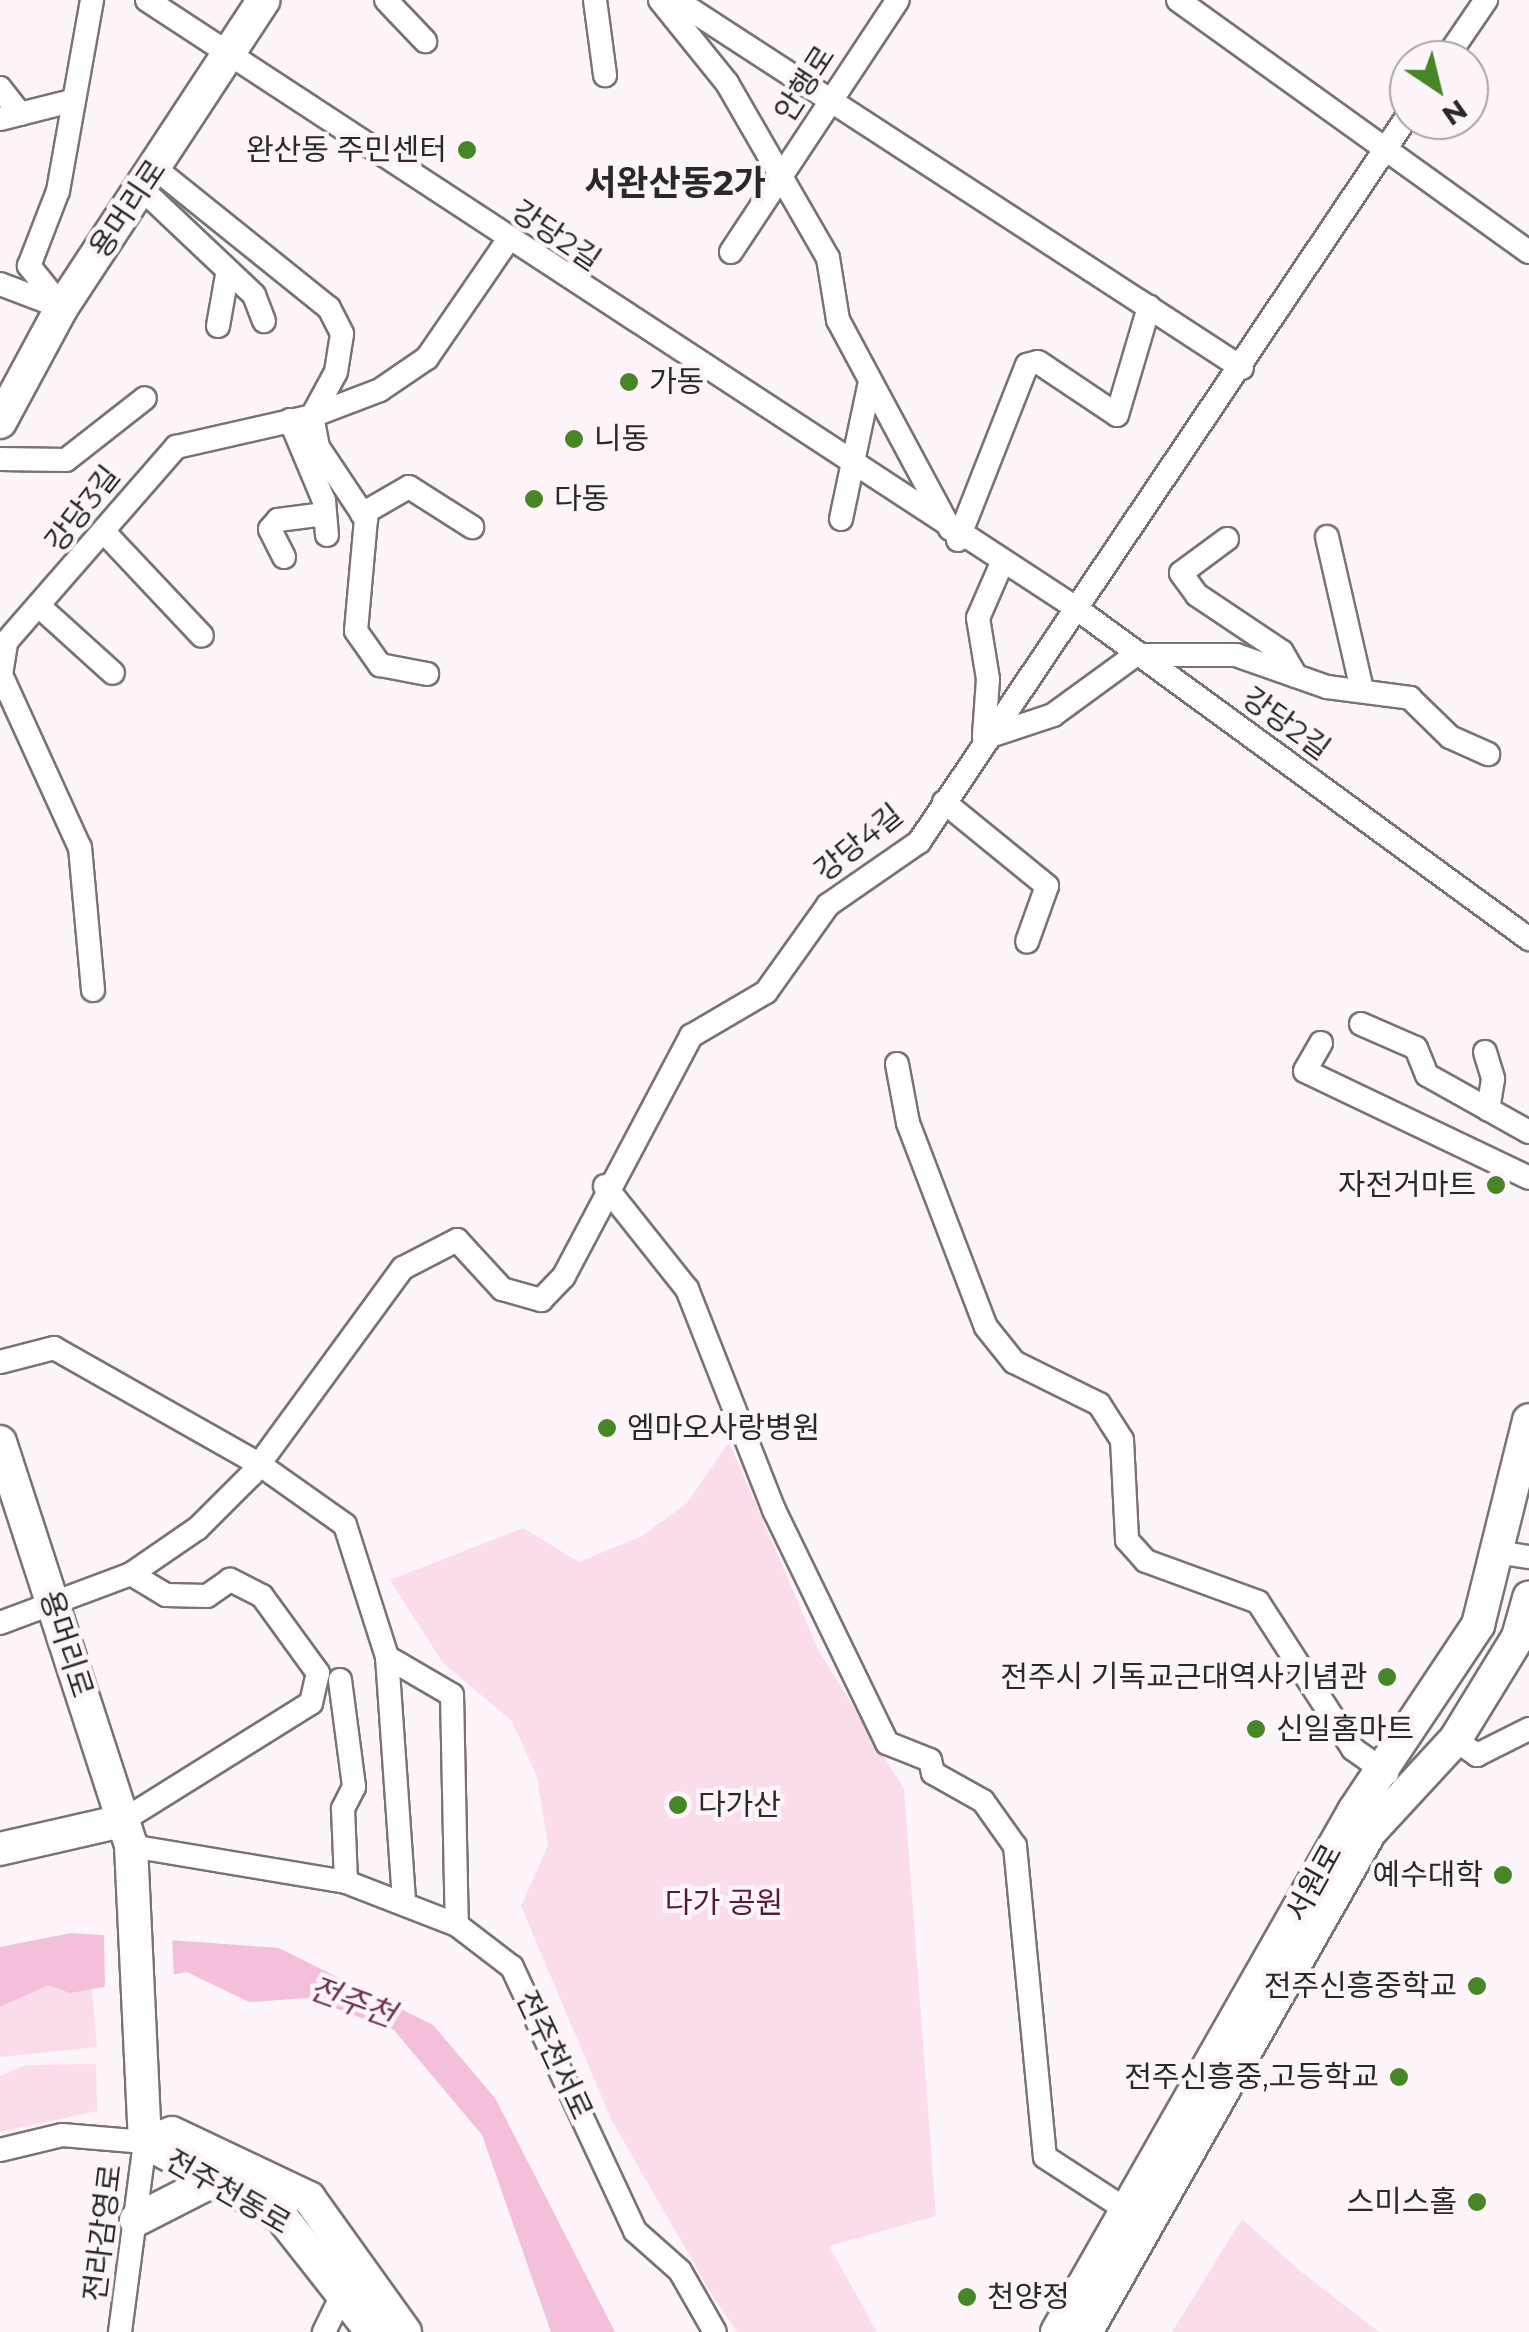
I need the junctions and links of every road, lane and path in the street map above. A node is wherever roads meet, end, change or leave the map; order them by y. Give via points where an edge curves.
1 (92, 0) edge
2 (147, 0) edge
3 (264, 0) edge
4 (386, 0) edge
5 (595, 0) edge
6 (660, 0) edge
7 (676, 0) edge
8 (898, 0) edge
9 (1178, 0) edge
10 (1486, 0) edge
11 (426, 40) dead end
12 (1459, 40) edge
13 (229, 55) junction
14 (604, 75) dead end
15 (0, 88) edge
16 (830, 98) junction
17 (67, 102) junction
18 (10, 116) edge
19 (1391, 140) edge
20 (1387, 146) junction
21 (149, 180) junction
22 (780, 182) junction
23 (508, 240) junction
24 (731, 252) dead end
25 (1529, 252) edge
26 (227, 275) junction
27 (0, 284) edge
28 (62, 307) junction
29 (1148, 307) junction
30 (264, 321) dead end
31 (218, 326) dead end
32 (1242, 368) junction
33 (868, 386) junction
34 (146, 398) dead end
35 (301, 418) junction
36 (0, 422) edge
37 (0, 459) edge
38 (850, 466) junction
39 (362, 514) junction
40 (841, 518) dead end
41 (472, 528) dead end
42 (105, 533) junction
43 (1328, 536) dead end
44 (956, 538) junction
45 (1226, 539) dead end
46 (284, 557) dead end
47 (1001, 566) junction
48 (1073, 606) junction
49 (40, 607) junction
50 (202, 636) dead end
51 (1139, 654) junction
52 (113, 672) dead end
53 (427, 674) dead end
54 (1296, 676) junction
55 (1362, 690) junction
56 (984, 738) junction
57 (1488, 754) dead end
58 (944, 802) junction
59 (1529, 939) edge
60 (1027, 942) dead end
61 (92, 990) dead end
62 (1361, 1024) dead end
63 (1322, 1043) dead end
64 (1484, 1052) dead end
65 (897, 1064) dead end
66 (1488, 1110) junction
67 (1529, 1132) edge
68 (1529, 1178) edge
69 (605, 1186) junction
70 (0, 1362) edge
71 (1529, 1420) edge
72 (0, 1442) edge
73 (260, 1464) junction
74 (1513, 1554) edge
75 (131, 1574) junction
76 (1529, 1598) edge
77 (53, 1604) junction
78 (0, 1623) edge
79 (387, 1656) junction
80 (340, 1680) dead end
81 (1529, 1730) edge
82 (1455, 1740) junction
83 (1387, 1773) junction
84 (0, 1848) edge
85 (129, 1848) junction
86 (346, 1882) junction
87 (404, 1903) junction
88 (457, 1925) junction
89 (145, 2142) junction
90 (0, 2150) edge
91 (214, 2180) junction
92 (1140, 2219) junction
93 (136, 2220) junction
94 (344, 2292) junction
95 (120, 2332) edge
96 (324, 2332) edge
97 (372, 2332) edge
98 (405, 2332) edge
99 (714, 2332) edge
100 (1057, 2332) edge
101 (1086, 2332) edge

1 - 17 street
2 - 13 street, 강당2길
3 - 13 street, 용머리로
4 - 11 street
5 - 14 street
6 - 22 street via 726,84
7 - 16 street
8 - 16 street, 안행로
9 - 20 street
10 - 12 street
13 - 21 street, 용머리로
13 - 23 street, 강당2길
15 - 18 street
16 - 22 street, 안행로
16 - 29 street
17 - 18 street
17 - 28 street via 58,191 28,266
19 - 20 street
20 - 25 street
20 - 32 street
21 - 26 street
21 - 28 street, 용머리로
21 - 35 street via 329,308 342,334 336,372
22 - 24 street, 안행로
22 - 33 street via 828,258 838,320
23 - 35 street, 강당3길 via 427,358 380,390
23 - 38 street, 강당2길
26 - 30 street via 254,294
26 - 31 street
27 - 28 street
28 - 36 street, 용머리로
29 - 32 street
29 - 44 street via 1117,415 1038,362 1026,365
32 - 48 street, 강당4길
33 - 38 street
33 - 44 street
34 - 37 street via 66,460
35 - 39 street
35 - 42 street, 강당3길 via 176,447
35 - 46 street via 326,524 278,520 270,529
38 - 40 street
38 - 44 street, 강당2길
39 - 41 street via 409,488
39 - 53 street via 356,631 380,666
42 - 49 street, 강당3길
42 - 50 street
43 - 55 street
44 - 47 street, 강당2길
45 - 54 street via 1181,573 1196,594 1282,652
47 - 48 street, 강당2길
47 - 56 street via 978,618 988,678
48 - 51 street, 강당2길
48 - 56 street, 강당4길
49 - 52 street
49 - 61 street, 강당3길 via 6,642 1,674 80,848
51 - 54 street via 1236,655
51 - 56 street via 1053,716
51 - 59 street, 강당2길
54 - 55 street
55 - 57 street via 1410,698 1450,736
56 - 58 street, 강당4길
58 - 60 street via 1047,886
58 - 69 street, 강당4길 via 918,842 828,905 766,992 691,1036 675,1080 644,1112
62 - 66 street via 1416,1048 1427,1075
63 - 68 street via 1305,1071
64 - 66 street via 1494,1079
65 - 83 street via 908,1123 986,1326 1014,1362 1099,1404 1122,1440 1127,1540 1146,1560 1258,1602 1353,1749
66 - 67 street
69 - 73 street via 564,1276 541,1300 502,1289 457,1240 403,1268
69 - 92 street via 687,1289 782,1528 887,1743 930,1760 933,1773 983,1801 1016,1846 1045,2157
70 - 73 street via 54,1348
71 - 74 street, 서원로
72 - 77 street, 용머리로
73 - 75 street via 198,1528
73 - 79 street via 346,1526
74 - 83 street, 서원로 via 1478,1625
75 - 77 street
75 - 85 street via 166,1596 207,1596 230,1580 262,1596 318,1672 312,1703
76 - 82 street, 서원로 via 1518,1637
77 - 78 street
77 - 85 street, 용머리로
79 - 87 street
79 - 88 street via 452,1696
80 - 86 street via 354,1787 344,1809
81 - 82 street via 1478,1754
82 - 92 street, 서원로 via 1370,1832
83 - 92 street, 서원로 via 1354,1811
84 - 85 street, 전주천서로
85 - 86 street, 전주천서로
85 - 89 street, 용머리로
86 - 87 street, 전주천서로
87 - 88 street, 전주천서로
88 - 99 street, 전주천서로 via 512,1967 634,2231 680,2271
89 - 90 street, 전주천동로 via 62,2135
89 - 91 street, 전주천동로
89 - 93 street, 전라감영로
89 - 98 street, 전주천동로 via 172,2133 309,2198
91 - 93 street
91 - 94 street, 전주천동로 via 280,2215
92 - 100 street, 서원로
92 - 101 street, 서원로
93 - 95 street, 전라감영로
94 - 96 street
94 - 97 street, 전주천동로

